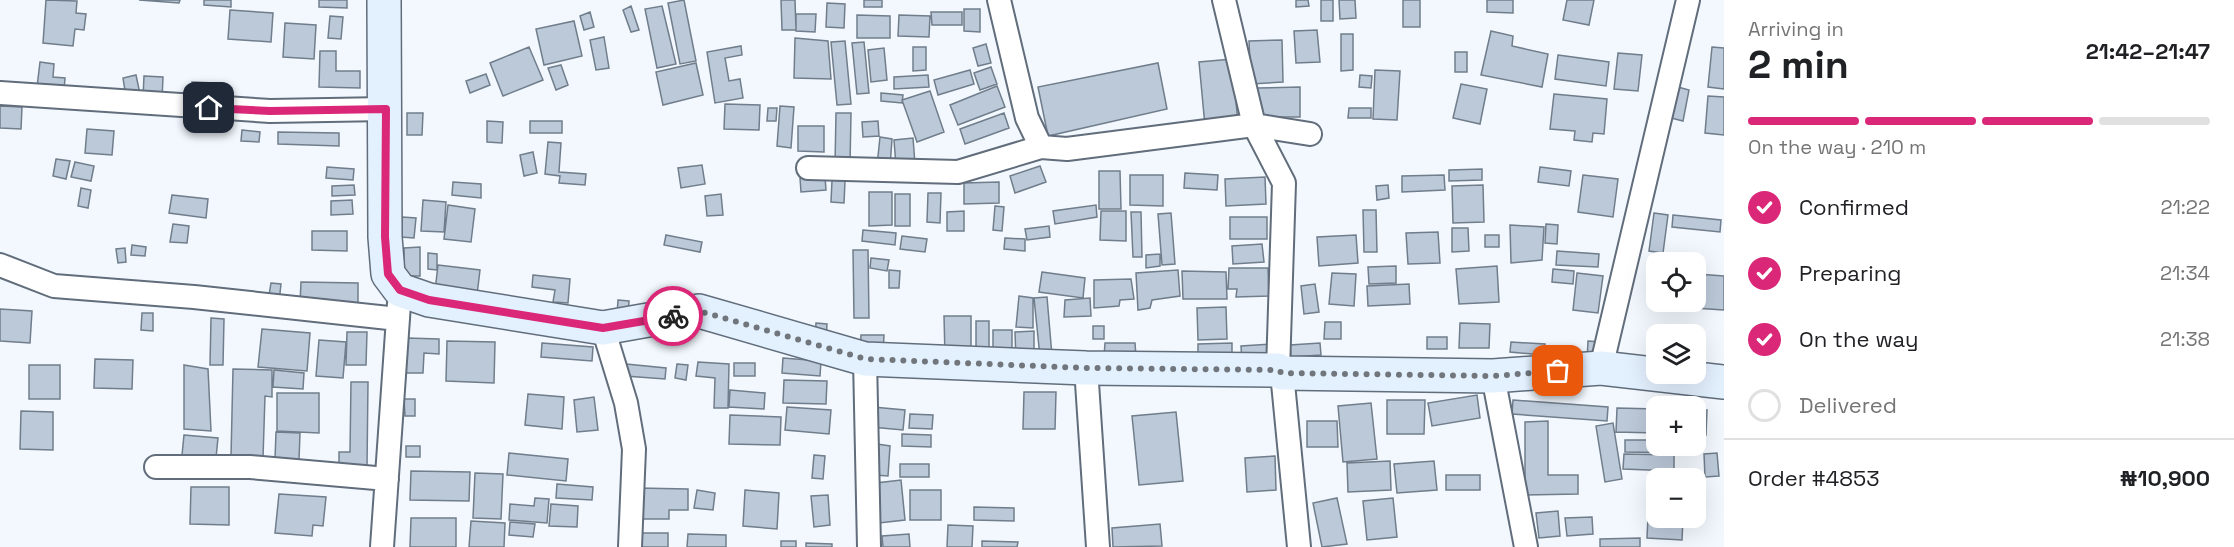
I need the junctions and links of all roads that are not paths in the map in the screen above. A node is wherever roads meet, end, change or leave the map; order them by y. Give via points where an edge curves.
1 (384, 0) edge
2 (999, 0) edge
3 (1224, 0) edge
4 (1688, 0) edge
5 (0, 93) edge
6 (386, 109) junction
7 (1254, 124) junction
8 (1310, 134) dead end
9 (1041, 147) junction
10 (808, 168) dead end
11 (0, 265) edge
12 (399, 304) junction
13 (603, 328) junction
14 (866, 359) junction
15 (1086, 368) junction
16 (1601, 368) junction
17 (1280, 371) junction
18 (1493, 376) junction
19 (1724, 382) edge
20 (156, 467) dead end
21 (387, 479) junction
22 (382, 547) edge
23 (630, 547) edge
24 (869, 547) edge
25 (1098, 547) edge
26 (1299, 547) edge
27 (1526, 547) edge

1 - 6 street
2 - 9 street via 1027,118
3 - 7 street
4 - 16 street
5 - 6 street via 270,111
6 - 12 street via 385,237 388,274
7 - 8 street
7 - 9 street via 1067,148
7 - 17 street via 1284,183
9 - 10 street via 958,172
11 - 12 street via 54,286 194,297
12 - 13 street via 429,300
12 - 21 street
13 - 14 street via 699,311
13 - 23 street via 626,403 634,448
14 - 15 street
14 - 24 street
15 - 17 street
15 - 25 street
16 - 18 street
16 - 19 street
17 - 18 street
17 - 26 street
18 - 27 street
20 - 21 street via 250,466
21 - 22 street

